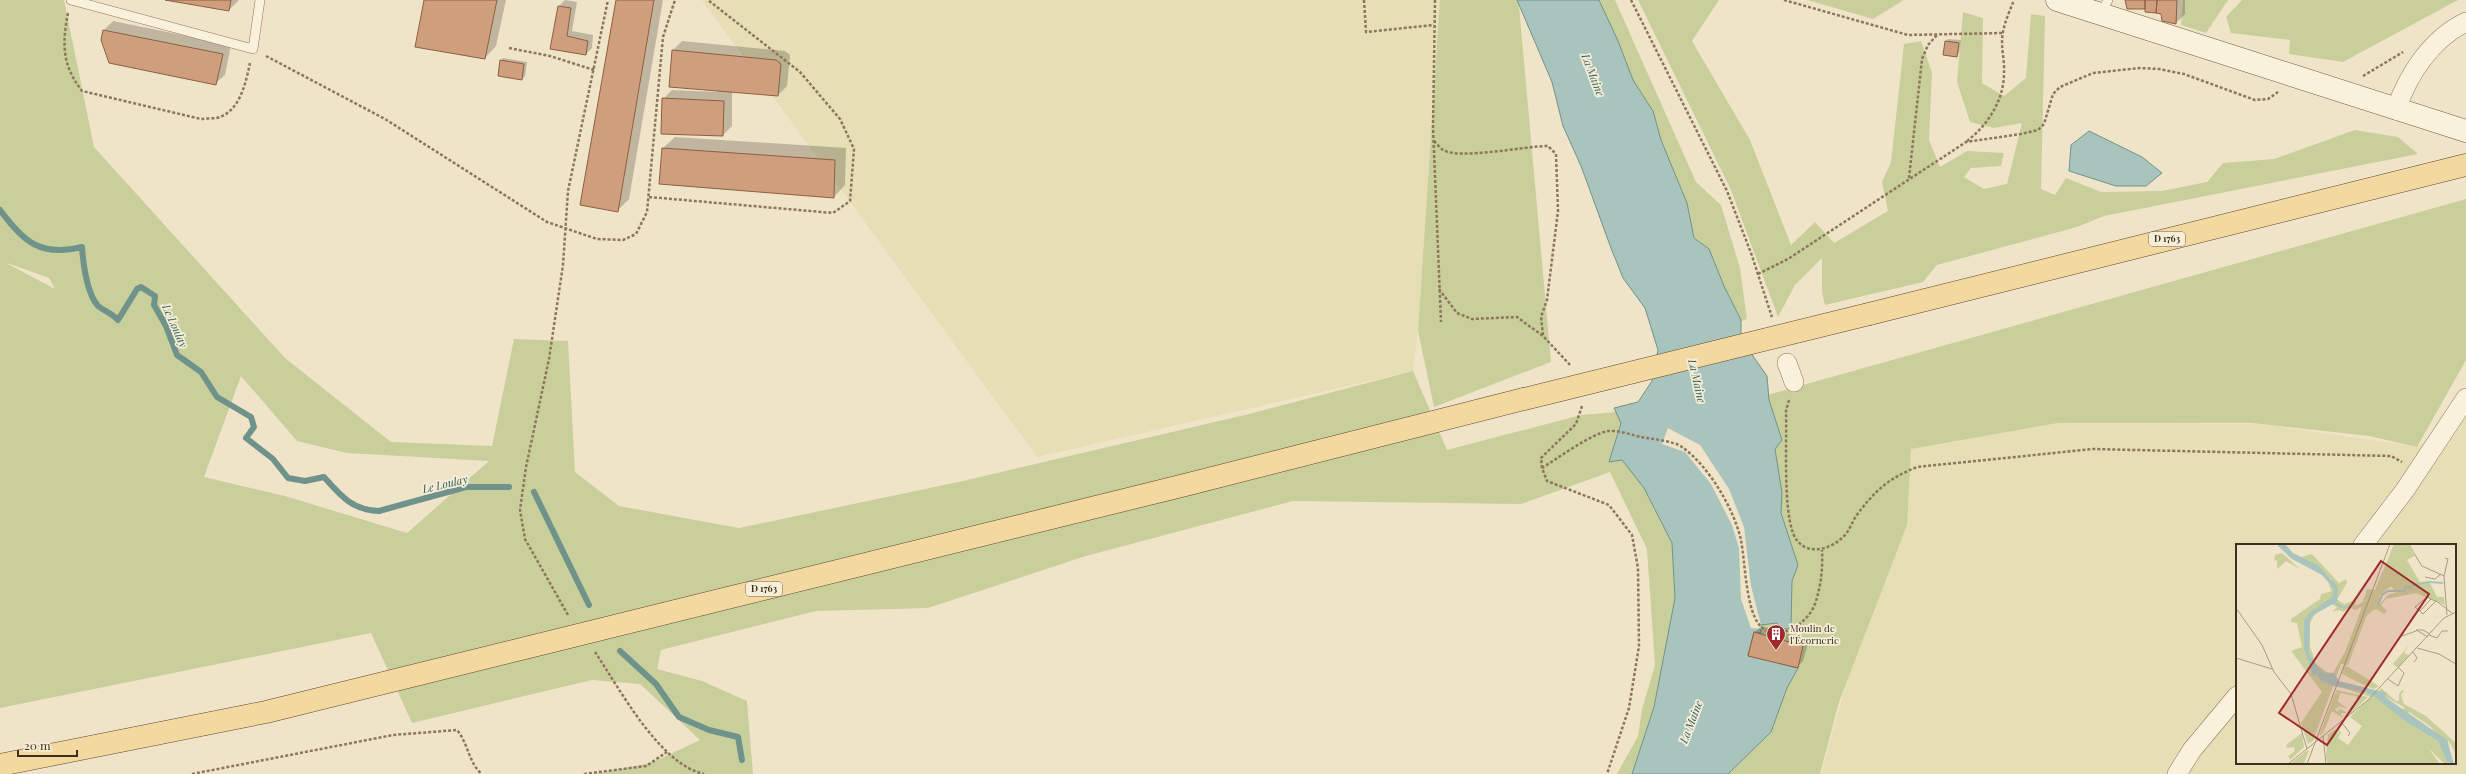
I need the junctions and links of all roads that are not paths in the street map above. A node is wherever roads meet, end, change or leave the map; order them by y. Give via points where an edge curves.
1 (260, 0) edge
2 (2057, 0) edge
3 (70, 4) edge
4 (2104, 7) edge
5 (2466, 22) edge
6 (2401, 111) junction
7 (2466, 131) edge
8 (2466, 165) edge
9 (1787, 363) dead end
10 (1794, 382) road end
11 (2466, 398) edge
12 (2364, 544) edge
13 (2236, 697) edge
14 (0, 765) edge
15 (2177, 774) edge

1 - 3 lane via 253,49
2 - 4 street
4 - 6 street via 2285,73
5 - 6 street via 2432,47 2408,81
6 - 7 street
8 - 14 main road, D 1763, bridge via 266,712
9 - 10 street
11 - 12 street
13 - 15 street via 2192,750

